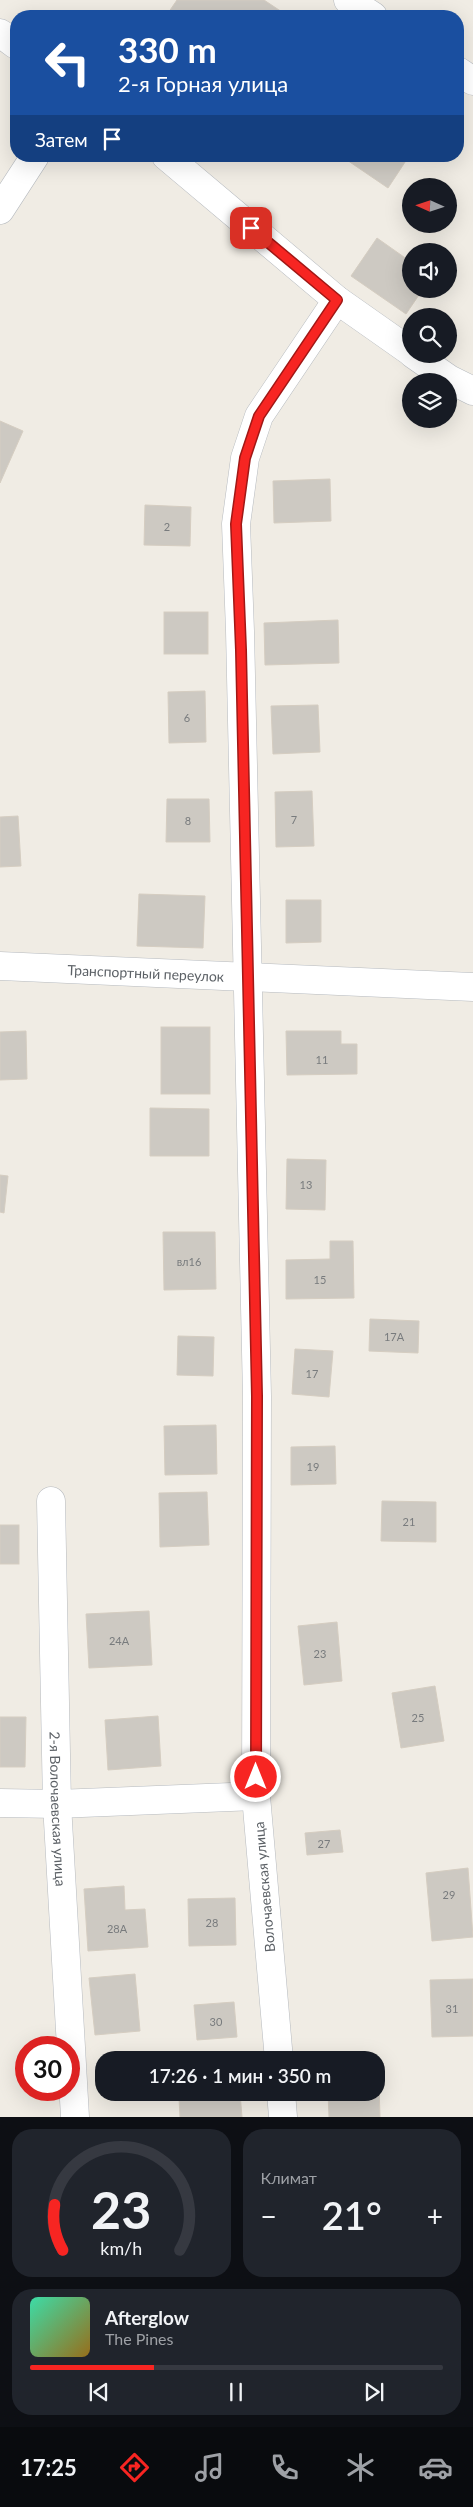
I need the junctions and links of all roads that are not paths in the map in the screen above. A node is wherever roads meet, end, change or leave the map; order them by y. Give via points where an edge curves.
1 (348, 0) edge
2 (364, 10) edge
3 (31, 162) edge
4 (173, 162) edge
5 (0, 210) edge
6 (337, 300) junction
7 (402, 346) edge
8 (426, 363) edge
9 (473, 391) edge
10 (0, 966) edge
11 (248, 977) junction
12 (473, 987) edge
13 (51, 1500) dead end
14 (256, 1796) junction
15 (0, 1803) edge
16 (56, 1804) junction
17 (278, 2051) edge
18 (282, 2101) edge
19 (75, 2117) edge
20 (284, 2117) edge

1 - 2 street
3 - 5 street
4 - 6 street
6 - 7 street
6 - 11 street, Волочаевская улица via 259,416 245,458 236,524
8 - 9 street
10 - 11 street, Транспортный переулок
11 - 12 street, Транспортный переулок
11 - 14 street, Волочаевская улица via 257,1396
13 - 16 street, 2-я Волочаевская улица
14 - 16 street
14 - 17 street, Волочаевская улица
15 - 16 street
16 - 19 street, 2-я Волочаевская улица
18 - 20 street

